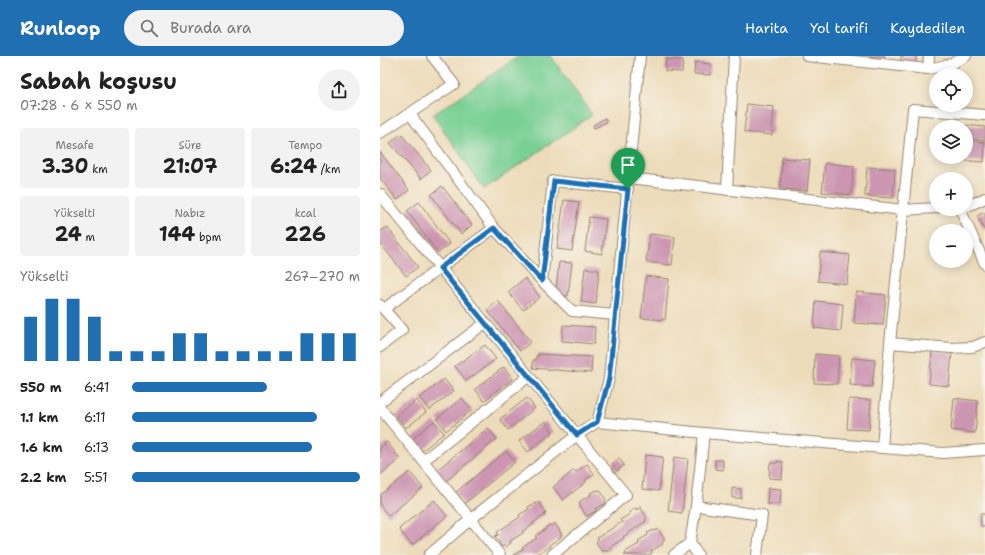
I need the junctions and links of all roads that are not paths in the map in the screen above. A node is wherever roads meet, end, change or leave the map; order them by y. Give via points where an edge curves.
1 (432, 56) edge
2 (640, 56) edge
3 (734, 56) edge
4 (807, 56) edge
5 (929, 56) edge
6 (966, 56) edge
7 (856, 59) edge
8 (928, 69) junction
9 (410, 114) junction
10 (985, 114) edge
11 (380, 134) edge
12 (629, 178) junction
13 (628, 189) junction
14 (727, 190) junction
15 (380, 194) edge
16 (985, 198) edge
17 (973, 204) edge
18 (929, 208) edge
19 (903, 210) junction
20 (963, 216) edge
21 (494, 228) junction
22 (985, 264) edge
23 (440, 268) junction
24 (542, 281) junction
25 (382, 307) edge
26 (616, 315) junction
27 (485, 323) junction
28 (985, 342) edge
29 (890, 343) junction
30 (380, 347) edge
31 (529, 376) junction
32 (380, 402) edge
33 (380, 408) edge
34 (597, 422) junction
35 (704, 433) junction
36 (577, 435) junction
37 (882, 448) junction
38 (985, 450) edge
39 (423, 461) junction
40 (696, 506) junction
41 (471, 519) junction
42 (690, 543) junction
43 (429, 555) edge
44 (500, 555) edge
45 (552, 555) edge
46 (674, 555) edge
47 (698, 555) edge
48 (757, 555) edge

1 - 9 street via 454,84
2 - 12 street
3 - 14 street
4 - 7 street
5 - 8 street
6 - 8 street via 951,64
7 - 8 street
9 - 11 street
9 - 21 street
10 - 19 street via 913,109
12 - 13 street
12 - 14 street
13 - 24 street via 554,181
13 - 26 street
14 - 19 street
15 - 23 street
16 - 17 street
18 - 19 street
19 - 29 street
20 - 22 street
21 - 23 street
21 - 24 street
23 - 25 street
23 - 27 street
24 - 26 street via 572,311
25 - 30 street via 402,330
26 - 34 street via 609,379
27 - 31 street
27 - 32 street
28 - 29 street via 973,347 951,348
29 - 37 street
31 - 36 street
31 - 39 street
33 - 39 street
34 - 35 street
34 - 36 street
35 - 37 street
35 - 40 street
36 - 41 street
36 - 45 street via 626,495
37 - 38 street via 943,453
39 - 41 street
40 - 42 street
40 - 48 street via 762,515
41 - 43 street
41 - 44 street
42 - 46 street
42 - 47 street

